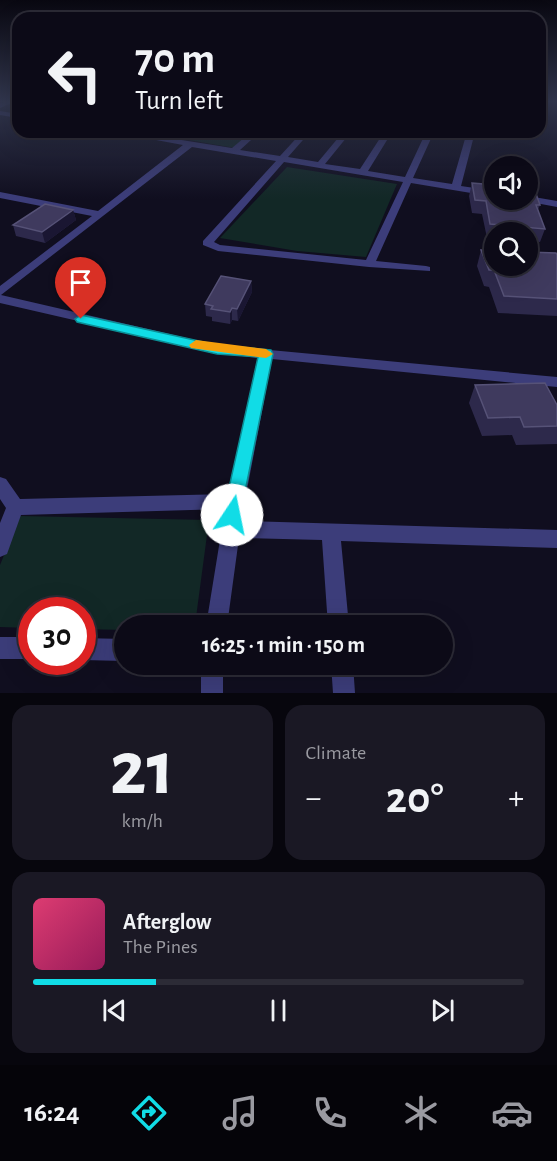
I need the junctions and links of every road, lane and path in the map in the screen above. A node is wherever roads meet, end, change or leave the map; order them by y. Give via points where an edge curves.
1 (154, 138) edge
2 (249, 138) edge
3 (300, 138) edge
4 (342, 138) edge
5 (384, 138) edge
6 (427, 138) edge
7 (469, 138) edge
8 (190, 144) junction
9 (233, 152) junction
10 (280, 160) junction
11 (319, 166) junction
12 (362, 173) junction
13 (409, 180) junction
14 (456, 188) junction
15 (484, 192) edge
16 (0, 195) edge
17 (538, 201) edge
18 (557, 204) edge
19 (99, 214) junction
20 (369, 264) junction
21 (426, 269) dead end
22 (0, 292) edge
23 (0, 299) edge
24 (266, 354) junction
25 (536, 379) junction
26 (557, 382) edge
27 (547, 397) edge
28 (0, 484) edge
29 (235, 501) junction
30 (15, 507) junction
31 (230, 529) junction
32 (331, 532) junction
33 (557, 539) edge
34 (0, 548) edge
35 (218, 615) edge
36 (338, 615) edge
37 (0, 648) edge
38 (18, 648) edge
39 (96, 649) edge
40 (114, 650) edge
41 (212, 675) edge
42 (343, 675) edge
43 (212, 693) edge
44 (344, 693) edge

1 - 8 street
2 - 9 street
3 - 10 street
4 - 11 street
5 - 12 street
6 - 13 street
7 - 14 street
8 - 9 street
8 - 19 street
9 - 10 street
10 - 11 street
10 - 20 street via 207,243 218,248
11 - 12 street
12 - 13 street
13 - 14 street
13 - 20 street
14 - 15 street
16 - 19 street
17 - 18 street
19 - 22 street
20 - 21 street
23 - 24 street via 217,349
24 - 25 street
24 - 29 street
25 - 26 street
25 - 27 street
28 - 30 street
29 - 30 street
29 - 31 street
30 - 34 street
31 - 32 street
31 - 35 street
32 - 33 street
32 - 36 street
37 - 38 street
39 - 40 street
41 - 43 street
42 - 44 street

